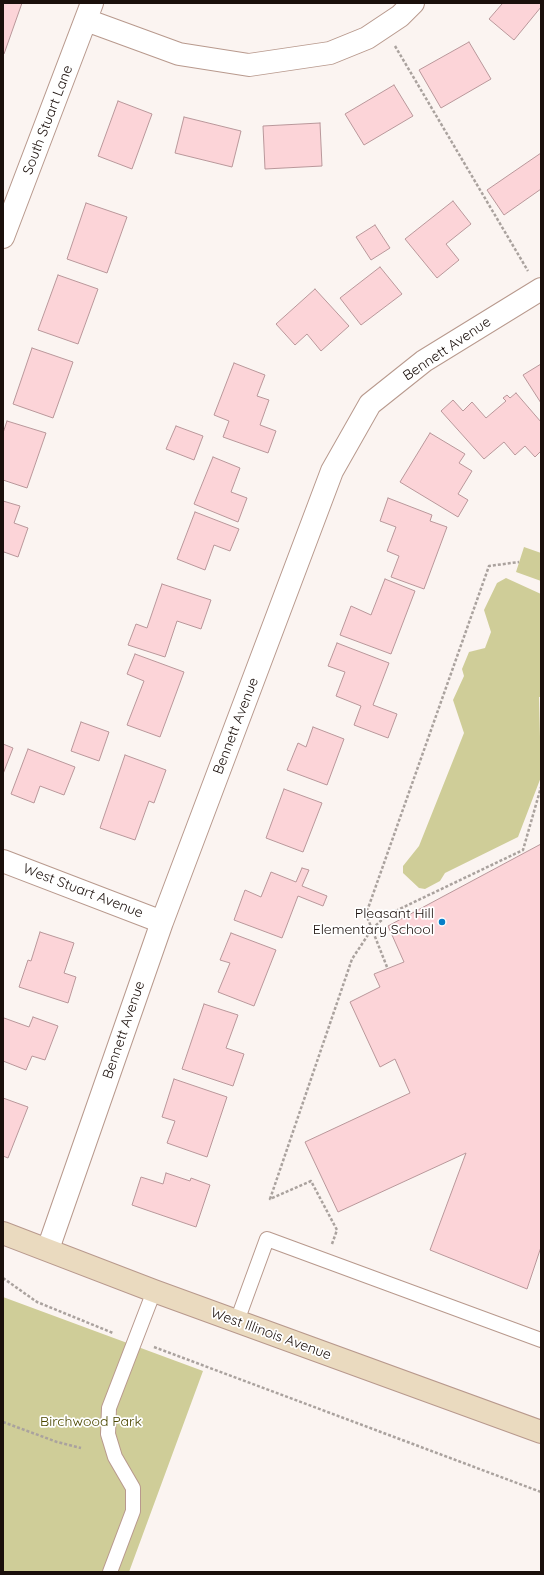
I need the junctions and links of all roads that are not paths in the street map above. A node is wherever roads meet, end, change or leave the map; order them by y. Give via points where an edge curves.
1 (413, 3) edge
2 (89, 12) edge
3 (3, 237) edge
4 (540, 289) edge
5 (3, 861) edge
6 (162, 922) junction
7 (3, 1233) edge
8 (48, 1249) junction
9 (154, 1291) junction
10 (237, 1321) junction
11 (541, 1340) edge
12 (541, 1432) edge
13 (110, 1572) edge

1 - 2 street via 400,16 367,38 330,53 249,65 180,54
2 - 3 street, South Stuart Lane
4 - 6 street, Bennett Avenue via 424,361 370,404 332,471
5 - 6 street, West Stuart Avenue
6 - 8 street, Bennett Avenue
7 - 8 main road, West Illinois Avenue
8 - 9 main road, West Illinois Avenue
9 - 10 main road, West Illinois Avenue
9 - 13 lane via 109,1408 110,1442 115,1457 133,1488 133,1511
10 - 11 lane via 267,1239
10 - 12 main road, West Illinois Avenue

